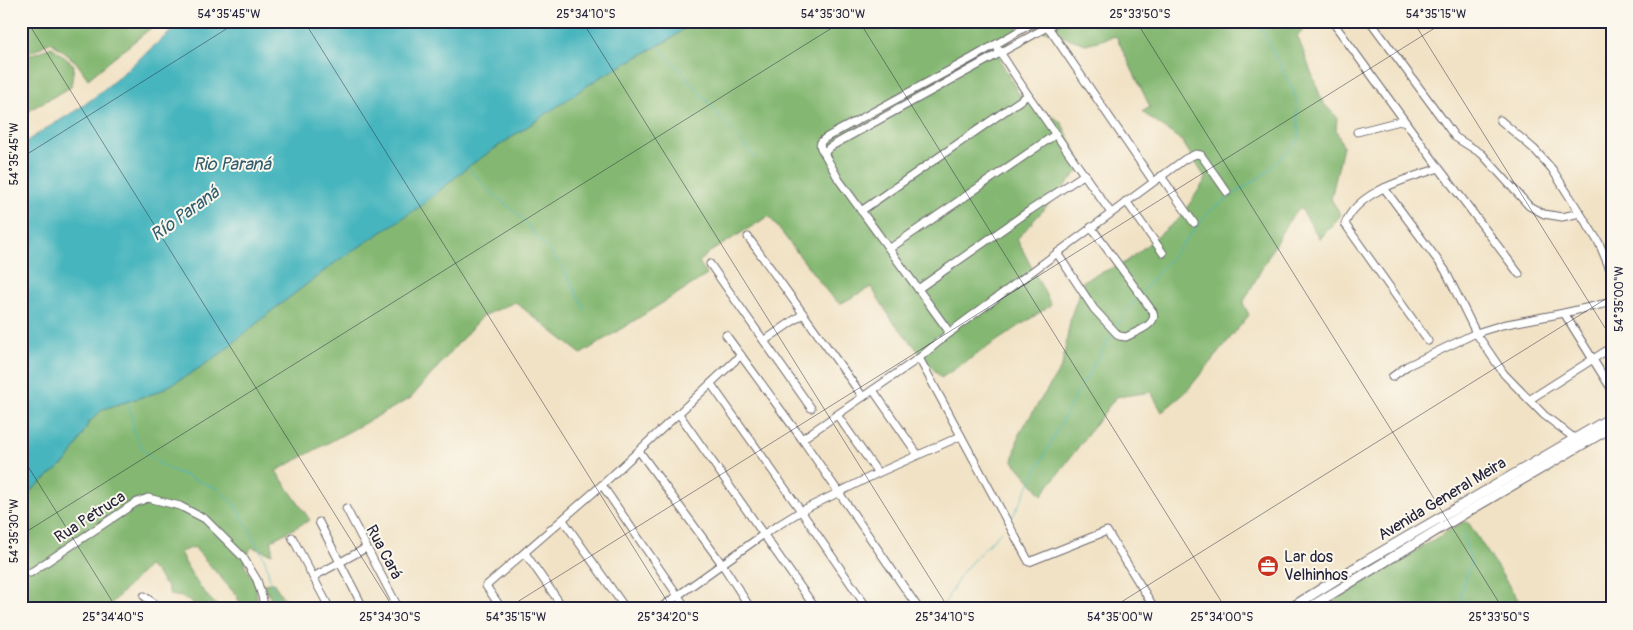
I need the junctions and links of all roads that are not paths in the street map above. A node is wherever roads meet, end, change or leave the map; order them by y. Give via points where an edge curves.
1 (1036, 21) edge
2 (1058, 21) edge
3 (1332, 21) edge
4 (1370, 21) edge
5 (1046, 24) edge
6 (995, 45) junction
7 (1000, 53) junction
8 (1028, 95) junction
9 (1404, 120) junction
10 (1500, 120) dead end
11 (1357, 132) dead end
12 (1056, 134) junction
13 (824, 153) junction
14 (1439, 168) junction
15 (1085, 174) junction
16 (1161, 176) junction
17 (1153, 182) junction
18 (1384, 188) junction
19 (1227, 192) dead end
20 (1126, 202) junction
21 (861, 211) junction
22 (1580, 212) junction
23 (1111, 213) junction
24 (1194, 223) dead end
25 (1091, 227) junction
26 (748, 237) dead end
27 (889, 249) junction
28 (1057, 253) junction
29 (1163, 253) dead end
30 (710, 264) dead end
31 (1519, 274) dead end
32 (1612, 274) edge
33 (918, 289) junction
34 (1612, 302) edge
35 (1564, 313) junction
36 (803, 314) junction
37 (950, 333) junction
38 (1476, 333) junction
39 (726, 335) dead end
40 (1428, 341) dead end
41 (764, 342) junction
42 (1612, 347) edge
43 (741, 355) junction
44 (919, 358) junction
45 (1593, 359) junction
46 (1392, 376) dead end
47 (711, 384) junction
48 (873, 390) junction
49 (1612, 390) edge
50 (863, 397) junction
51 (1529, 400) junction
52 (811, 408) dead end
53 (679, 414) junction
54 (837, 415) junction
55 (1612, 417) edge
56 (1612, 427) edge
57 (961, 436) junction
58 (802, 439) junction
59 (1577, 442) junction
60 (639, 451) junction
61 (918, 455) junction
62 (878, 473) junction
63 (602, 486) junction
64 (838, 493) junction
65 (346, 508) dead end
66 (801, 511) junction
67 (563, 520) junction
68 (319, 522) dead end
69 (764, 534) junction
70 (292, 537) dead end
71 (366, 548) junction
72 (525, 554) junction
73 (340, 562) junction
74 (722, 564) junction
75 (30, 573) dead end
76 (313, 576) junction
77 (144, 596) dead end
78 (678, 596) junction
79 (159, 608) edge
80 (262, 609) edge
81 (330, 609) edge
82 (364, 609) edge
83 (399, 609) edge
84 (502, 609) edge
85 (564, 609) edge
86 (626, 609) edge
87 (659, 609) edge
88 (687, 609) edge
89 (751, 609) edge
90 (816, 609) edge
91 (868, 609) edge
92 (918, 609) edge
93 (1155, 609) edge
94 (1289, 609) edge
95 (1307, 609) edge

1 - 6 street
2 - 5 street
3 - 9 street
4 - 22 street via 1450,132 1482,154 1529,206 1544,214 1562,217
5 - 7 street
5 - 17 street
6 - 7 street
6 - 13 street via 822,140 820,146
7 - 8 street
7 - 13 street
8 - 12 street
8 - 21 street
9 - 11 street
9 - 14 street
10 - 22 street via 1552,169
12 - 15 street
12 - 27 street
13 - 21 street
14 - 18 street
14 - 31 street
15 - 23 street
15 - 33 street
16 - 17 street
16 - 19 street via 1185,159 1201,154
16 - 24 street
17 - 20 street
18 - 38 street via 1445,270
18 - 40 street via 1366,197 1348,215 1344,224
20 - 23 street
20 - 29 street
21 - 27 street
22 - 32 street via 1599,243
23 - 25 street
25 - 28 street
25 - 28 street via 1153,312 1154,319 1148,325 1126,337 1119,336 1094,309
26 - 36 street
27 - 33 street
28 - 37 street
30 - 41 street
33 - 37 street
34 - 35 street
35 - 38 street
35 - 45 street
36 - 41 street
36 - 50 street
37 - 44 street
38 - 46 street
38 - 51 street via 1504,374
39 - 43 street
41 - 52 street
42 - 45 street
43 - 47 street
43 - 58 street
44 - 48 street
44 - 57 street
45 - 49 street
45 - 51 street
47 - 53 street
47 - 66 street
48 - 50 street
48 - 61 street
50 - 54 street
51 - 59 street
53 - 60 street
53 - 69 street
54 - 58 street
54 - 62 street
55 - 59 main road, Avenida General Meira
56 - 59 main road, Avenida General Meira
57 - 61 street
57 - 93 street via 1029,562 1107,531
58 - 64 street
59 - 94 main road, Avenida General Meira
59 - 95 main road, Avenida General Meira
60 - 63 street
60 - 74 street
61 - 62 street
62 - 64 street
63 - 67 street
63 - 78 street
64 - 66 street
64 - 92 street
65 - 71 street, Rua Cará
66 - 69 street
66 - 91 street
67 - 72 street
67 - 86 street
68 - 73 street
69 - 74 street
69 - 90 street
70 - 76 street
71 - 73 street
71 - 83 street, Rua Cará
72 - 84 street via 486,586
72 - 85 street
73 - 76 street
73 - 82 street
74 - 78 street
74 - 89 street
75 - 80 street, Rua Petruca via 148,498 180,506 205,519 243,557 257,580 263,600
76 - 81 street
77 - 79 street
78 - 87 street
78 - 88 street

